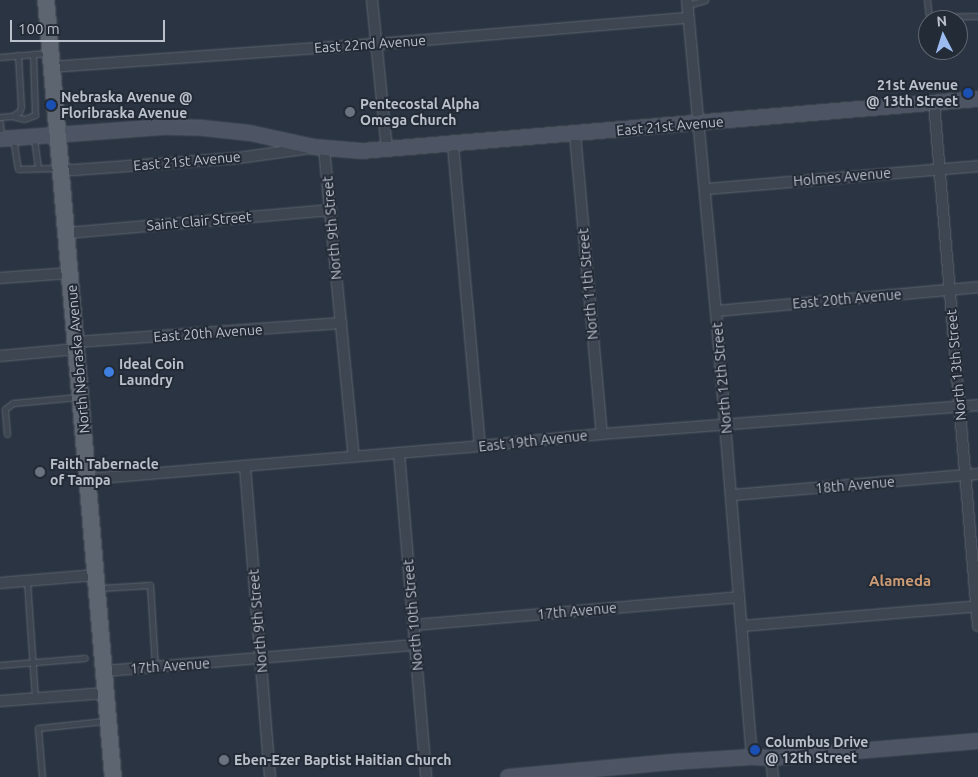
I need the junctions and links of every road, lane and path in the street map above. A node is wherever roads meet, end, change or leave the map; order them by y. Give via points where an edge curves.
1 (46, 0) edge
2 (372, 0) edge
3 (705, 0) edge
4 (927, 0) edge
5 (687, 3) edge
6 (978, 16) edge
7 (688, 18) junction
8 (376, 44) junction
9 (33, 54) junction
10 (18, 55) junction
11 (0, 58) edge
12 (52, 60) junction
13 (978, 99) edge
14 (934, 103) junction
15 (12, 116) junction
16 (0, 117) edge
17 (699, 123) junction
18 (0, 124) edge
19 (58, 134) junction
20 (575, 134) junction
21 (34, 136) junction
22 (5, 138) edge
23 (454, 145) junction
24 (319, 147) junction
25 (387, 149) junction
26 (978, 166) edge
27 (38, 168) junction
28 (60, 169) junction
29 (939, 169) junction
30 (706, 189) junction
31 (330, 210) junction
32 (67, 233) junction
33 (70, 272) junction
34 (0, 278) edge
35 (978, 287) edge
36 (949, 290) junction
37 (716, 311) junction
38 (340, 323) junction
39 (77, 346) junction
40 (0, 356) edge
41 (81, 397) junction
42 (978, 405) edge
43 (959, 407) junction
44 (726, 424) junction
45 (7, 434) dead end
46 (602, 434) junction
47 (480, 446) junction
48 (399, 453) junction
49 (354, 457) junction
50 (245, 466) junction
51 (978, 474) edge
52 (965, 475) junction
53 (88, 479) junction
54 (732, 495) junction
55 (27, 581) junction
56 (96, 582) junction
57 (0, 584) edge
58 (739, 597) junction
59 (977, 607) edge
60 (414, 625) junction
61 (742, 626) junction
62 (978, 626) edge
63 (416, 645) junction
64 (84, 658) dead end
65 (261, 659) junction
66 (32, 662) junction
67 (0, 665) edge
68 (155, 667) junction
69 (104, 671) junction
70 (106, 693) junction
71 (35, 699) junction
72 (0, 702) edge
73 (108, 721) junction
74 (978, 741) edge
75 (752, 757) junction
76 (771, 758) junction
77 (42, 777) edge
78 (113, 777) edge
79 (270, 777) edge
80 (426, 777) edge
81 (508, 777) edge
82 (773, 777) edge

1 - 12 main road, North Nebraska Avenue
2 - 8 street
3 - 5 lane
4 - 6 lane via 929,17
5 - 7 street, North 12th Street
7 - 8 street, East 22nd Avenue
7 - 17 street, North 12th Street
8 - 12 street, East 22nd Avenue
8 - 25 street
9 - 10 lane
9 - 12 lane
9 - 15 lane via 35,115 24,119
10 - 11 lane
10 - 15 lane via 21,107
12 - 19 main road, North Nebraska Avenue
13 - 14 street, East 21st Avenue
14 - 17 street, East 21st Avenue
14 - 29 street, North 13th Street
15 - 16 lane
17 - 20 street, East 21st Avenue
17 - 30 street, North 12th Street
18 - 22 lane
19 - 21 street, East 21st Avenue
19 - 24 street, East 21st Avenue via 164,127 203,128 250,133
19 - 28 main road, North Nebraska Avenue
20 - 23 street, East 21st Avenue
20 - 46 street, North 11th Street
21 - 22 street, East 21st Avenue
21 - 27 lane
22 - 27 lane via 18,169
23 - 25 street, East 21st Avenue
23 - 47 street
24 - 25 street, East 21st Avenue via 362,151
24 - 28 street, East 21st Avenue via 228,158
24 - 31 street, North 9th Street
26 - 29 street, Holmes Avenue
27 - 28 lane
28 - 32 main road, North Nebraska Avenue
29 - 30 street, Holmes Avenue
29 - 36 street, North 13th Street
30 - 37 street, North 12th Street
31 - 32 street, Saint Clair Street
31 - 38 street, North 9th Street
32 - 33 main road, North Nebraska Avenue
33 - 34 street
33 - 39 main road, North Nebraska Avenue
35 - 36 street, East 20th Avenue
36 - 37 street, East 20th Avenue
36 - 43 street, North 13th Street
37 - 44 street, North 12th Street
38 - 39 street, East 20th Avenue
38 - 49 street, North 9th Street
39 - 40 street, East 20th Avenue
39 - 41 main road, North Nebraska Avenue
41 - 45 lane via 13,403 6,409
41 - 53 main road, North Nebraska Avenue
42 - 43 street, East 19th Avenue
43 - 44 street, East 19th Avenue
43 - 52 street, North 13th Street
44 - 46 street, East 19th Avenue
44 - 54 street, North 12th Street
46 - 47 street, East 19th Avenue
47 - 48 street, East 19th Avenue
48 - 49 street, East 19th Avenue
48 - 60 street, North 10th Street
49 - 50 street, East 19th Avenue
50 - 53 street, East 19th Avenue
50 - 65 street, North 9th Street
51 - 52 street, 18th Avenue
52 - 54 street, 18th Avenue
52 - 59 street, North 13th Street
53 - 56 main road, North Nebraska Avenue
54 - 58 street, North 12th Street
55 - 56 street
55 - 57 street
55 - 66 lane
56 - 68 lane via 150,585
56 - 69 main road, North Nebraska Avenue
58 - 60 street, 17th Avenue
58 - 61 street, North 12th Street
59 - 61 street
59 - 62 street, North 13th Street
60 - 63 street, North 10th Street
61 - 75 street, North 12th Street
63 - 65 street, 17th Avenue
63 - 80 street, North 10th Street
64 - 66 lane
65 - 68 street, 17th Avenue
65 - 79 street, North 9th Street
66 - 67 lane
66 - 71 lane
68 - 69 street, 17th Avenue
69 - 70 main road, North Nebraska Avenue
70 - 71 street
70 - 73 main road, North Nebraska Avenue
71 - 72 street
73 - 77 lane via 38,728
73 - 78 main road, North Nebraska Avenue
74 - 76 street
75 - 76 street
75 - 81 street
76 - 82 street

